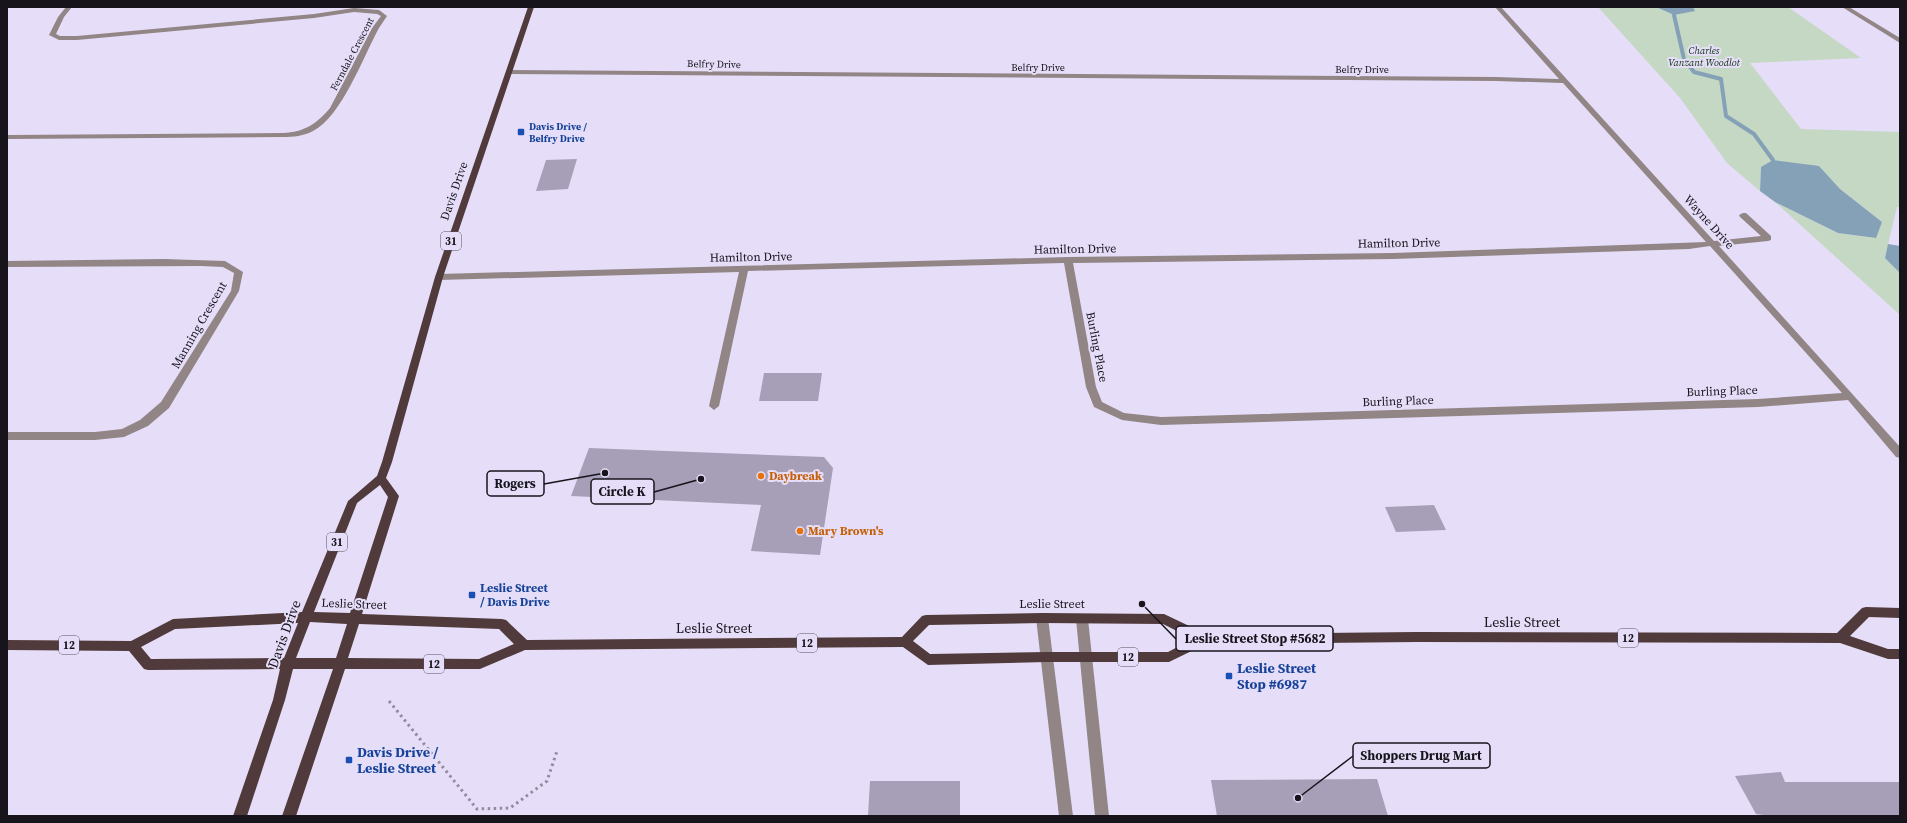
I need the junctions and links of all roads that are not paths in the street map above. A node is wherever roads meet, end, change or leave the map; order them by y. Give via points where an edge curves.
1 (69, 7) edge
2 (531, 7) edge
3 (1498, 7) edge
4 (1845, 7) edge
5 (1900, 41) edge
6 (509, 72) junction
7 (1566, 81) junction
8 (7, 137) edge
9 (1743, 215) dead end
10 (1712, 244) junction
11 (1068, 260) junction
12 (7, 264) edge
13 (744, 270) junction
14 (439, 277) junction
15 (1850, 396) junction
16 (714, 406) dead end
17 (7, 436) edge
18 (1900, 454) edge
19 (381, 478) junction
20 (1900, 613) edge
21 (306, 616) junction
22 (356, 618) junction
23 (1042, 618) junction
24 (1082, 619) junction
25 (1840, 638) junction
26 (1205, 639) junction
27 (905, 642) junction
28 (7, 645) edge
29 (132, 646) junction
30 (524, 646) junction
31 (1900, 654) edge
32 (1048, 657) junction
33 (1086, 657) junction
34 (288, 663) junction
35 (341, 664) junction
36 (240, 816) edge
37 (289, 816) edge
38 (1066, 816) edge
39 (1102, 816) edge

1 - 8 street, Ferndale Crescent via 52,35 59,38 77,38 354,10 379,12 384,16 339,98 324,121 311,130 266,136
2 - 6 main road, Davis Drive / 31
3 - 7 street, Wayne Drive
4 - 5 street
6 - 7 street, Belfry Drive
6 - 14 main road, Davis Drive / 31
7 - 10 street, Wayne Drive
9 - 10 street, Hamilton Drive via 1768,238
10 - 11 street, Hamilton Drive via 1393,256
10 - 15 street, Wayne Drive
11 - 13 street, Hamilton Drive
11 - 15 street, Burling Place via 1091,387 1098,404 1122,416 1169,421 1750,403
12 - 17 street, Manning Crescent via 201,263 225,264 239,272 235,291 165,405 144,423 124,433 95,436
13 - 14 street, Hamilton Drive
13 - 16 street
14 - 19 main road, Davis Drive / 31
15 - 18 street, Wayne Drive
19 - 21 main road, Davis Drive / 31 via 353,501
19 - 22 main road via 394,496
20 - 25 main road via 1866,612
21 - 22 main road, Leslie Street / 12
21 - 29 main road, Leslie Street / 12 via 173,624
21 - 34 main road, Davis Drive / 31
22 - 30 main road, Leslie Street / 12 via 502,624
22 - 35 main road
23 - 24 main road, Leslie Street / 12
23 - 27 main road, Leslie Street / 12 via 926,620
23 - 32 street
24 - 26 main road, Leslie Street / 12 via 1164,619
24 - 33 street
25 - 26 main road, Leslie Street / 12
25 - 31 main road, Leslie Street / 12 via 1888,654
26 - 33 main road, Leslie Street / 12 via 1169,657
27 - 30 main road, Leslie Street / 12
27 - 32 main road, Leslie Street / 12 via 928,660
28 - 29 main road, Leslie Street / 12
29 - 34 main road, Leslie Street / 12 via 148,665
30 - 35 main road, Leslie Street / 12 via 480,664
32 - 33 main road, Leslie Street / 12
32 - 38 street
33 - 39 street
34 - 35 main road, Leslie Street / 12
34 - 36 main road, Davis Drive / 31 via 279,700
35 - 37 main road

